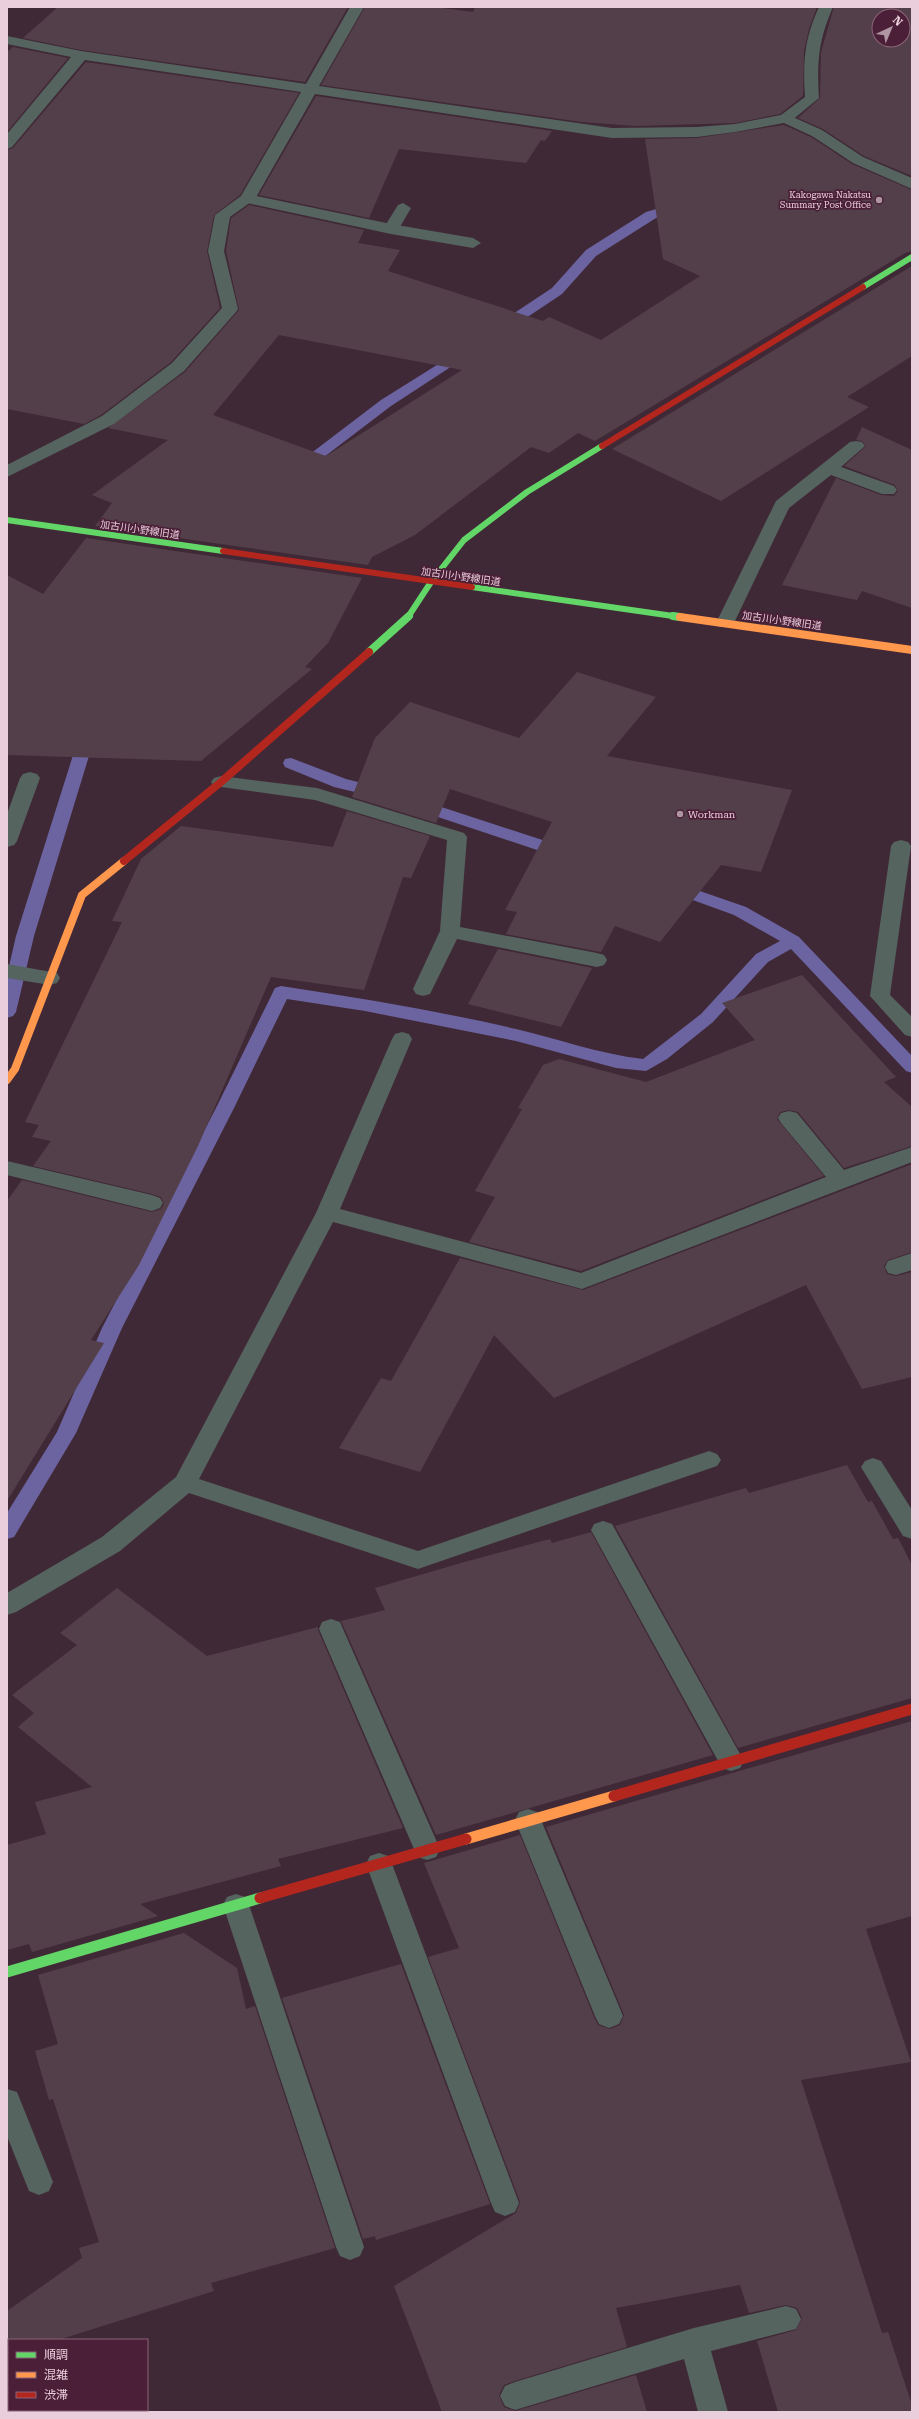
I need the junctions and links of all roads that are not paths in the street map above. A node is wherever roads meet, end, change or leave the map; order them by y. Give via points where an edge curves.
1 (358, 7) edge
2 (826, 7) edge
3 (7, 40) edge
4 (81, 55) junction
5 (311, 90) junction
6 (786, 118) junction
7 (7, 144) edge
8 (912, 184) edge
9 (247, 199) junction
10 (403, 208) dead end
11 (392, 229) junction
12 (473, 242) dead end
13 (912, 257) edge
14 (856, 446) dead end
15 (828, 468) junction
16 (7, 472) edge
17 (888, 490) dead end
18 (7, 520) edge
19 (431, 582) junction
20 (725, 623) junction
21 (912, 650) edge
22 (30, 778) dead end
23 (220, 782) junction
24 (7, 841) edge
25 (901, 846) dead end
26 (450, 931) junction
27 (598, 960) dead end
28 (7, 972) edge
29 (42, 976) junction
30 (423, 989) dead end
31 (912, 1030) edge
32 (402, 1039) dead end
33 (10, 1071) edge
34 (789, 1118) dead end
35 (912, 1154) edge
36 (7, 1168) edge
37 (840, 1180) junction
38 (152, 1203) dead end
39 (327, 1213) junction
40 (709, 1460) dead end
41 (873, 1467) dead end
42 (185, 1483) junction
43 (603, 1530) dead end
44 (912, 1530) edge
45 (7, 1605) edge
46 (331, 1629) dead end
47 (912, 1708) edge
48 (730, 1761) junction
49 (528, 1820) junction
50 (427, 1849) junction
51 (379, 1864) junction
52 (236, 1905) junction
53 (7, 1972) edge
54 (609, 2016) dead end
55 (7, 2101) edge
56 (39, 2182) dead end
57 (505, 2203) dead end
58 (350, 2247) dead end
59 (786, 2319) dead end
60 (694, 2342) junction
61 (515, 2396) dead end
62 (713, 2412) edge

1 - 5 street
2 - 6 street via 819,23 810,60 812,98
3 - 4 street
4 - 5 street
4 - 7 street
5 - 6 street via 612,133 697,132
5 - 9 street
6 - 8 street via 817,133 858,160
9 - 11 street
9 - 16 street via 223,215 216,251 230,309 178,368 108,420
10 - 11 street
11 - 12 street
13 - 19 street via 527,492 464,540
14 - 15 street
15 - 17 street
15 - 20 street via 782,505
18 - 19 street, 加古川小野線旧道
19 - 20 street, 加古川小野線旧道
19 - 23 street via 411,614
20 - 21 street, 加古川小野線旧道
22 - 24 street
23 - 26 street via 317,794 457,837
23 - 29 street via 82,895
25 - 31 street via 880,996
26 - 27 street
26 - 30 street
28 - 29 street
29 - 33 street
32 - 39 street
34 - 37 street
35 - 37 street
36 - 38 street
37 - 39 street via 582,1281
39 - 42 street
40 - 42 street via 418,1560
41 - 44 street
42 - 45 street via 111,1544
43 - 48 street
46 - 50 street
47 - 48 street
48 - 49 street
49 - 50 street
49 - 54 street
50 - 51 street
51 - 52 street
51 - 57 street
52 - 53 street
52 - 58 street
55 - 56 street
59 - 60 street
60 - 61 street
60 - 62 street

